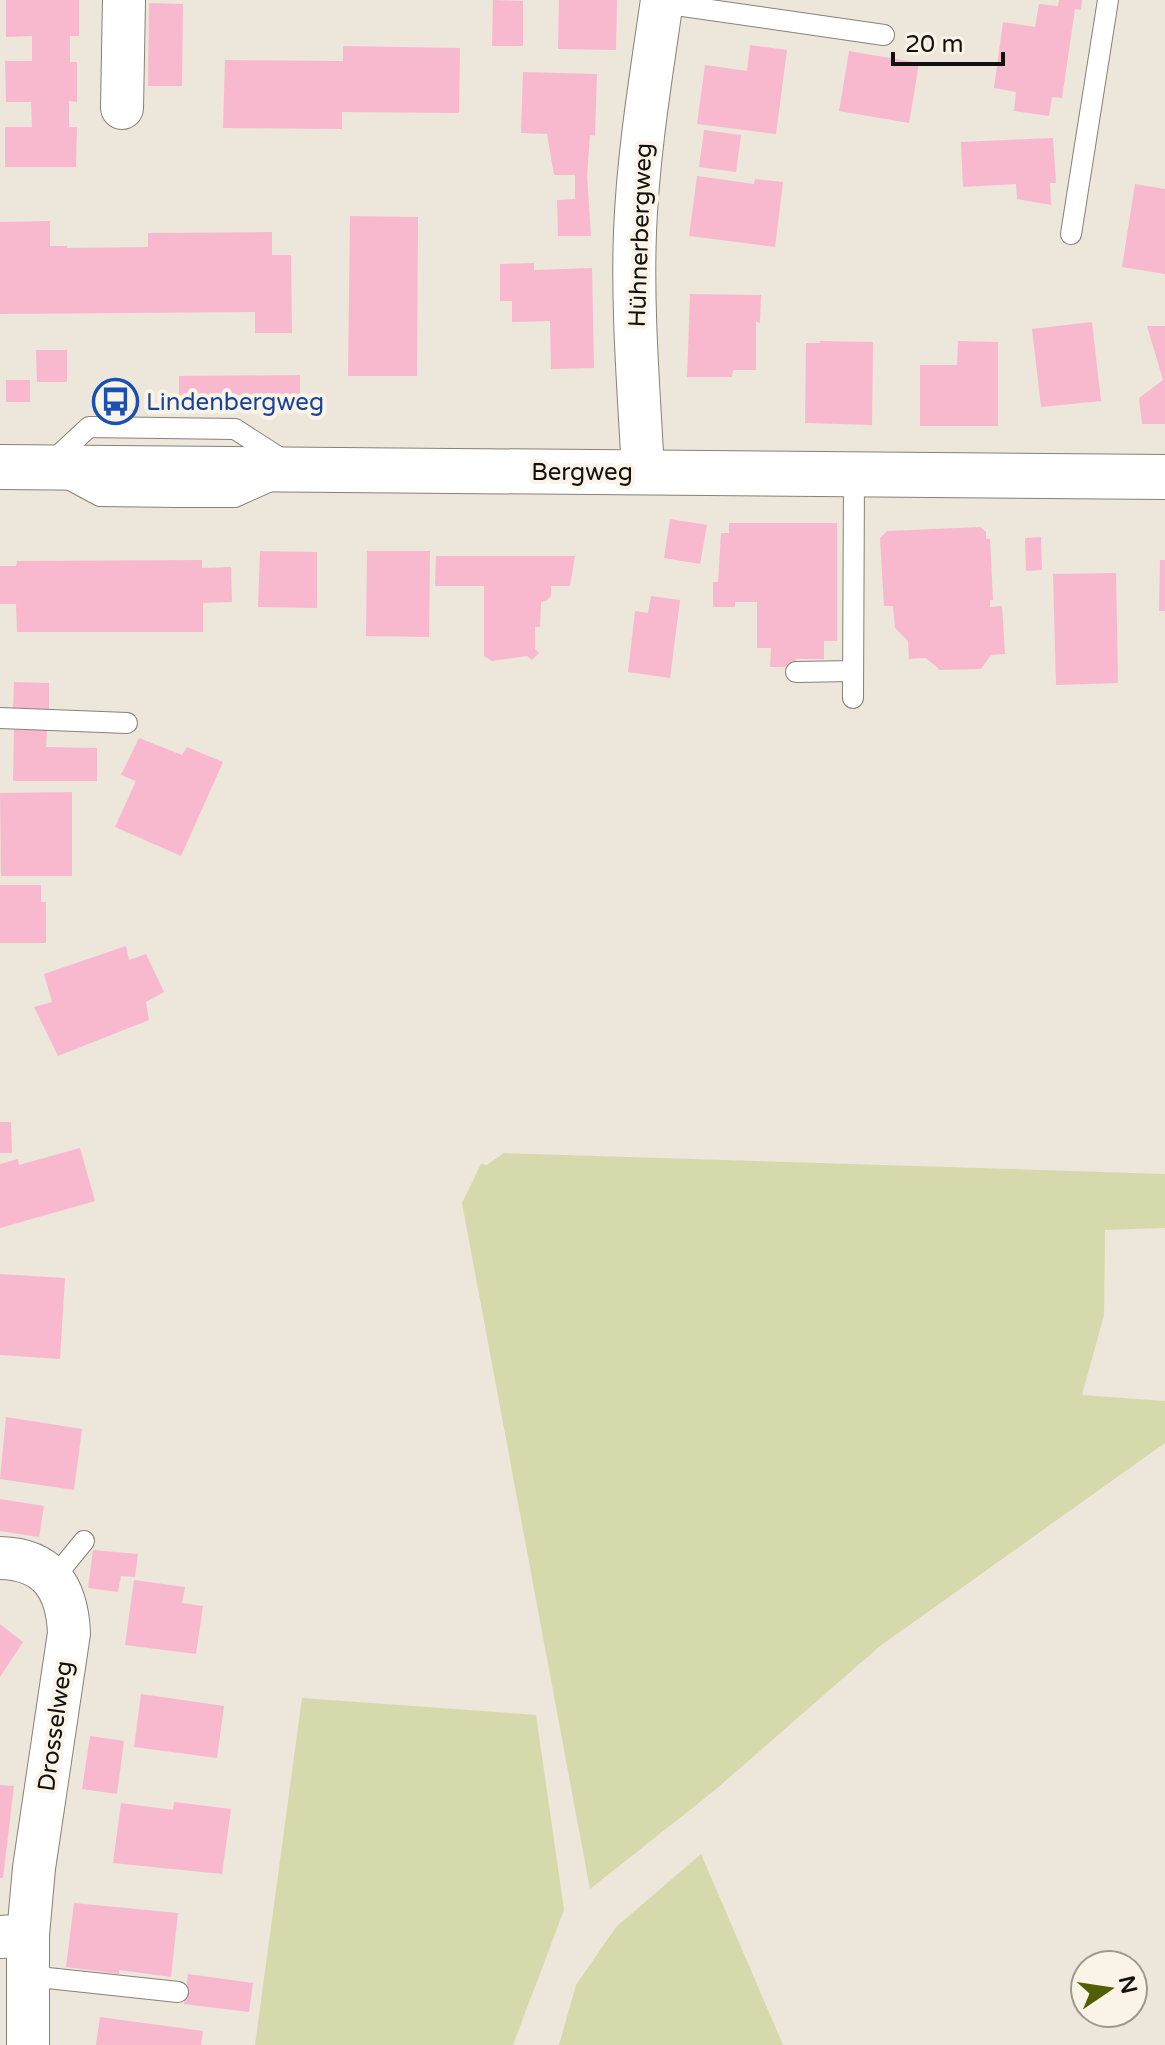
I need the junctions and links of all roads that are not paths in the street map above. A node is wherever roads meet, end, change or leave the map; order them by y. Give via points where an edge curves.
1 (124, 0) edge
2 (1108, 0) edge
3 (662, 1) edge
4 (884, 35) dead end
5 (122, 108) dead end
6 (1071, 234) dead end
7 (0, 467) edge
8 (643, 472) junction
9 (854, 474) junction
10 (1165, 477) edge
11 (852, 671) junction
12 (796, 672) dead end
13 (853, 698) dead end
14 (0, 718) edge
15 (127, 723) dead end
16 (84, 1541) dead end
17 (0, 1558) edge
18 (53, 1579) junction
19 (14, 1936) edge
20 (29, 1976) junction
21 (178, 1992) dead end
22 (28, 2045) edge

1 - 5 street
2 - 6 lane
3 - 4 lane
3 - 8 street, Hühnerbergweg via 635,232
7 - 8 street, Bergweg
8 - 9 street, Bergweg
9 - 10 street, Bergweg
9 - 11 lane
11 - 12 lane
11 - 13 lane
14 - 15 lane
16 - 18 lane
17 - 18 street via 20,1559
18 - 19 street, Drosselweg via 68,1610 69,1633 34,1868
19 - 20 street, Drosselweg
20 - 21 lane
20 - 22 street, Drosselweg

